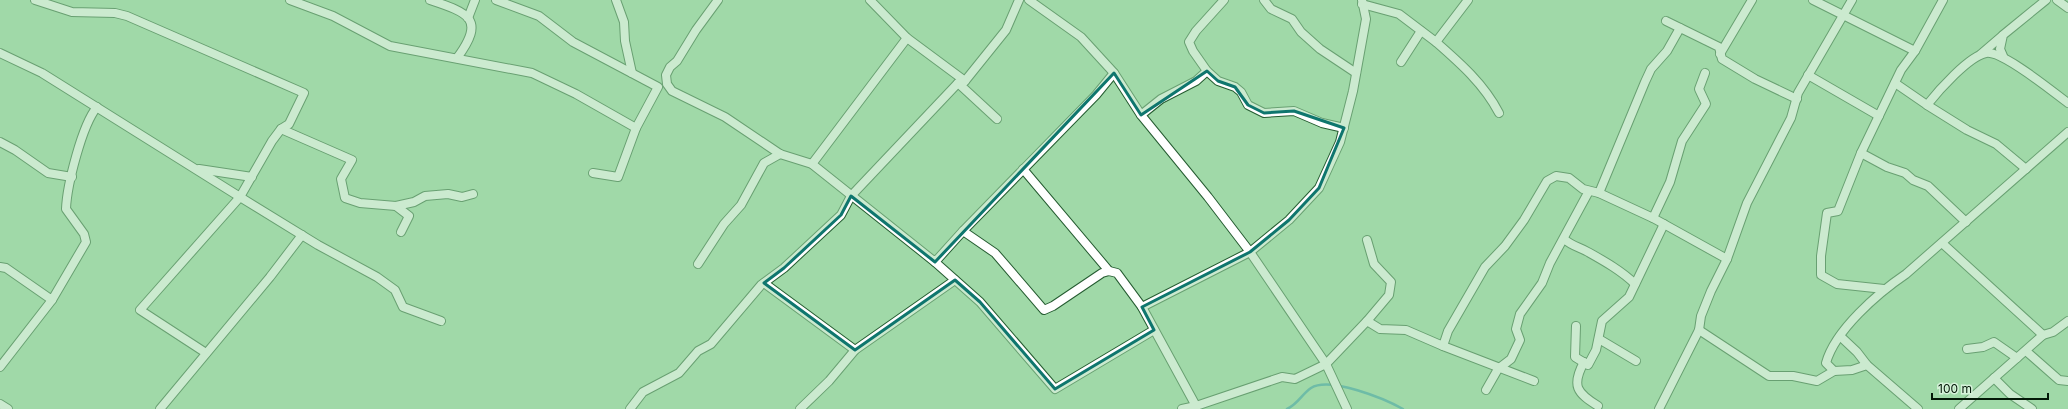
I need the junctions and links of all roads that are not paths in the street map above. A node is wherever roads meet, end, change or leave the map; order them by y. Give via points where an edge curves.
1 (35, 0) edge
2 (290, 0) edge
3 (430, 0) edge
4 (475, 0) edge
5 (496, 0) edge
6 (616, 0) edge
7 (718, 0) edge
8 (870, 0) edge
9 (1018, 0) edge
10 (1030, 0) edge
11 (1224, 0) edge
12 (1264, 0) edge
13 (1468, 0) edge
14 (1752, 0) edge
15 (1813, 0) edge
16 (1852, 0) edge
17 (1943, 0) edge
18 (2046, 0) edge
19 (2058, 0) edge
20 (443, 2) edge
21 (1362, 2) edge
22 (2068, 8) edge
23 (1842, 14) junction
24 (468, 18) junction
25 (1666, 21) dead end
26 (1680, 28) junction
27 (1421, 31) junction
28 (2003, 35) junction
29 (907, 38) junction
30 (1436, 42) junction
31 (1915, 51) junction
32 (0, 53) edge
33 (1720, 54) junction
34 (1981, 54) junction
35 (2003, 56) junction
36 (457, 58) junction
37 (1401, 62) dead end
38 (1207, 71) junction
39 (632, 73) junction
40 (1114, 73) junction
41 (1356, 73) junction
42 (1705, 73) dead end
43 (1808, 75) junction
44 (962, 82) junction
45 (1895, 83) junction
46 (667, 84) junction
47 (658, 87) junction
48 (1797, 99) junction
49 (1927, 104) junction
50 (2068, 104) edge
51 (97, 107) junction
52 (1499, 113) dead end
53 (1141, 115) junction
54 (1879, 116) junction
55 (996, 120) dead end
56 (636, 128) junction
57 (1344, 128) junction
58 (281, 129) junction
59 (2068, 132) edge
60 (0, 142) edge
61 (1861, 153) junction
62 (780, 154) junction
63 (812, 164) junction
64 (197, 169) junction
65 (1023, 169) junction
66 (2026, 169) junction
67 (593, 173) dead end
68 (252, 177) junction
69 (72, 178) junction
70 (1590, 190) junction
71 (1599, 193) junction
72 (473, 194) dead end
73 (851, 196) junction
74 (240, 197) junction
75 (396, 206) junction
76 (1653, 218) junction
77 (1966, 222) junction
78 (1664, 224) junction
79 (963, 231) junction
80 (401, 232) dead end
81 (302, 235) junction
82 (1564, 239) junction
83 (1367, 240) dead end
84 (1942, 243) junction
85 (1250, 252) junction
86 (1727, 260) junction
87 (935, 262) junction
88 (698, 264) dead end
89 (0, 267) edge
90 (1109, 271) junction
91 (955, 280) junction
92 (764, 283) junction
93 (1635, 284) junction
94 (1884, 288) junction
95 (52, 300) junction
96 (1142, 307) junction
97 (441, 321) dead end
98 (1367, 321) junction
99 (2068, 321) edge
100 (1576, 326) dead end
101 (1154, 330) junction
102 (1699, 330) junction
103 (2043, 335) junction
104 (1840, 336) junction
105 (1599, 339) junction
106 (1443, 346) junction
107 (1967, 349) dead end
108 (855, 350) junction
109 (2026, 352) junction
110 (206, 353) junction
111 (2017, 358) junction
112 (1636, 361) dead end
113 (1584, 362) junction
114 (1326, 364) junction
115 (1867, 365) junction
116 (0, 367) edge
117 (1501, 367) junction
118 (1834, 371) junction
119 (1994, 378) junction
120 (2068, 380) edge
121 (1534, 381) dead end
122 (1486, 390) dead end
123 (0, 404) edge
124 (1196, 406) junction
125 (1598, 406) dead end
126 (8, 409) edge
127 (160, 409) edge
128 (630, 409) edge
129 (800, 409) edge
130 (1182, 409) edge
131 (1347, 409) edge
132 (1659, 409) edge
133 (1918, 409) edge
134 (1959, 409) edge
135 (2032, 409) edge

1 - 58 street via 72,12 115,13 127,16 304,93 289,124
2 - 36 street via 333,16 390,46
3 - 20 street
4 - 24 street
5 - 39 street via 539,16 574,42
6 - 39 street via 624,22
7 - 46 street via 677,61 670,67 666,75
8 - 29 street
9 - 44 street via 1006,30
10 - 40 street via 1081,37
11 - 38 street via 1189,42
12 - 41 street via 1271,9 1292,19 1301,32 1320,49
13 - 30 street
14 - 33 street
15 - 23 street
16 - 23 street
17 - 31 street
18 - 28 street
19 - 22 street
20 - 24 street
21 - 27 street via 1399,14
21 - 41 street via 1366,19
23 - 31 street
23 - 43 street
24 - 36 street via 472,35
25 - 26 street
26 - 33 street via 1719,47
26 - 71 street via 1651,70
27 - 30 street
27 - 37 street
28 - 34 street
28 - 35 street via 2000,49
29 - 44 street
29 - 63 street
30 - 52 street via 1478,82 1491,97
31 - 45 street
32 - 51 street via 42,73
33 - 48 street via 1722,59 1755,79
34 - 35 street via 1987,52
34 - 49 street via 1936,92
35 - 50 street
36 - 56 street via 532,73 576,94
38 - 53 street via 1196,81 1161,99
38 - 57 street via 1218,81 1235,87 1248,105 1264,113 1294,112
39 - 47 street
40 - 53 street
40 - 65 street via 1096,95
41 - 57 street
42 - 76 street via 1699,89 1706,104 1682,142 1670,182
43 - 48 street
43 - 54 street
44 - 55 street
44 - 73 street
45 - 49 street
45 - 54 street
46 - 47 street
46 - 62 street via 672,91 725,118
47 - 56 street
48 - 86 street via 1792,118 1747,204
49 - 66 street via 1967,130 1996,144
51 - 64 street
51 - 69 street via 91,114 84,132
53 - 85 street
54 - 61 street
56 - 67 street via 618,177
57 - 85 street via 1319,188 1289,220
58 - 68 street
58 - 75 street via 352,160 341,179 344,198 360,203
59 - 66 street
60 - 69 street via 48,173
61 - 77 street via 1928,186
61 - 94 street via 1838,211 1827,213 1821,274 1837,284
62 - 63 street
62 - 88 street via 764,163 741,204 724,224
63 - 73 street
64 - 68 street
64 - 74 street
65 - 79 street
65 - 90 street
66 - 77 street
68 - 74 street
69 - 95 street via 66,195 66,209 84,234 86,242
70 - 71 street
70 - 82 street
70 - 106 street via 1583,189 1569,178 1556,176 1547,181 1524,220 1485,267 1448,331
71 - 76 street
72 - 75 street via 462,197 448,194 425,196 414,202
73 - 87 street
73 - 92 street via 841,215
74 - 81 street
74 - 110 street via 140,310
75 - 80 street via 409,216
76 - 78 street
77 - 84 street
78 - 86 street
78 - 93 street
79 - 87 street
79 - 90 street via 995,253 1044,310
81 - 97 street via 377,277 395,290 403,306
81 - 110 street
82 - 93 street via 1572,246 1587,251 1626,275
82 - 117 street via 1542,283 1520,314 1516,329 1520,340 1511,359
83 - 98 street via 1374,264 1391,282 1389,296
84 - 94 street via 1906,274
84 - 103 street
85 - 96 street
85 - 114 street
86 - 102 street via 1711,291 1701,316
87 - 91 street
89 - 95 street via 6,268
90 - 96 street via 1117,273
91 - 101 street via 980,302 1055,389
91 - 108 street
92 - 108 street
92 - 128 street via 711,344 698,351 679,373 643,392
93 - 105 street via 1630,297 1602,321
94 - 104 street
95 - 116 street
96 - 101 street
98 - 106 street via 1380,329 1406,330
98 - 114 street
99 - 103 street via 2053,332
100 - 113 street via 1575,357
101 - 124 street
102 - 118 street via 1769,376 1793,376 1817,381
102 - 132 street
103 - 109 street
104 - 115 street
104 - 118 street via 1830,349 1826,363
105 - 112 street
105 - 113 street via 1588,365
106 - 117 street
107 - 111 street via 1983,347 1994,342
108 - 129 street via 829,381
109 - 111 street
109 - 120 street
110 - 127 street
111 - 119 street
113 - 125 street via 1578,374 1577,387 1583,397
114 - 124 street via 1295,379 1282,377
114 - 131 street
115 - 118 street via 1852,370
115 - 133 street
117 - 121 street
117 - 122 street
119 - 134 street
119 - 135 street via 2010,394
123 - 126 street
124 - 130 street

